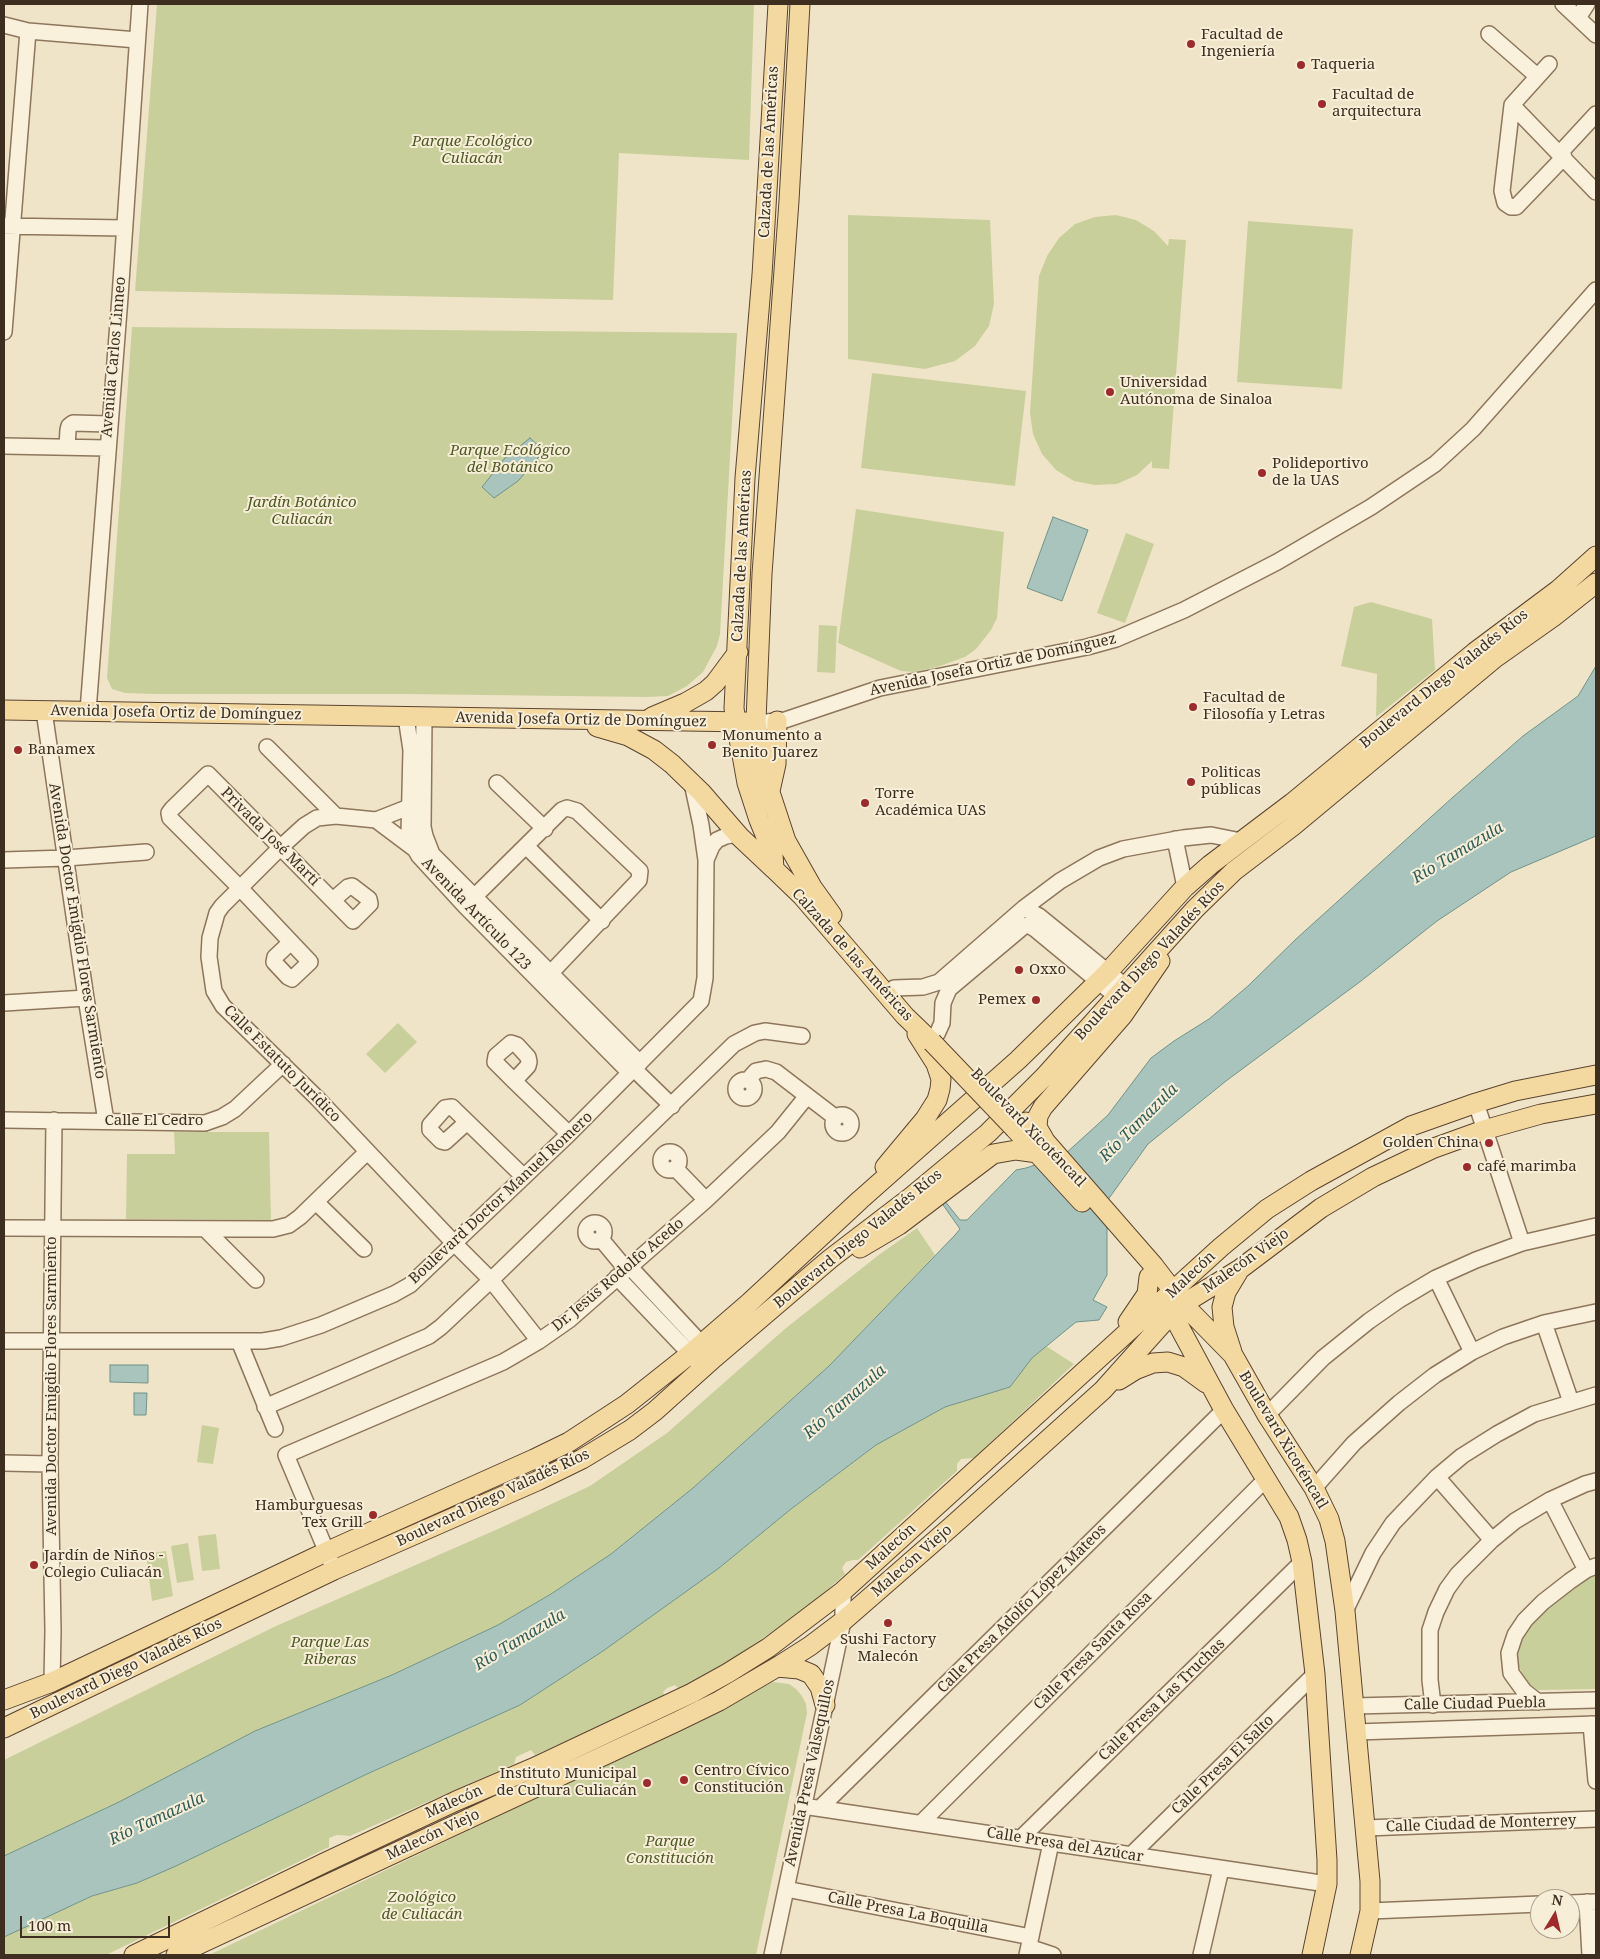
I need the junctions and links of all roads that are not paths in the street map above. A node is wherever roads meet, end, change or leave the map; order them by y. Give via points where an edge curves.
1 (140, 4) edge
2 (778, 4) edge
3 (800, 4) edge
4 (1563, 4) edge
5 (1587, 4) edge
6 (1578, 18) junction
7 (4, 25) edge
8 (28, 32) junction
9 (1489, 34) dead end
10 (1596, 35) edge
11 (137, 40) junction
12 (1549, 64) dead end
13 (1537, 76) junction
14 (1512, 104) junction
15 (1596, 114) edge
16 (1562, 155) junction
17 (1596, 189) edge
18 (8, 227) edge
19 (124, 228) junction
20 (1596, 290) edge
21 (4, 326) edge
22 (109, 424) junction
23 (4, 446) edge
24 (67, 447) junction
25 (107, 448) junction
26 (1596, 556) edge
27 (1596, 583) edge
28 (738, 652) junction
29 (4, 710) edge
30 (44, 711) junction
31 (88, 711) junction
32 (415, 717) junction
33 (569, 720) junction
34 (644, 720) junction
35 (756, 721) junction
36 (777, 721) junction
37 (736, 722) junction
38 (267, 747) dead end
39 (497, 783) dead end
40 (692, 783) junction
41 (770, 795) junction
42 (409, 807) junction
43 (336, 816) junction
44 (376, 820) junction
45 (545, 829) junction
46 (740, 837) junction
47 (1175, 839) junction
48 (1242, 841) junction
49 (527, 846) junction
50 (281, 847) junction
51 (416, 850) junction
52 (146, 852) dead end
53 (66, 858) junction
54 (4, 860) edge
55 (706, 860) junction
56 (774, 869) junction
57 (1185, 887) junction
58 (240, 888) junction
59 (333, 900) dead end
60 (470, 901) junction
61 (1024, 908) junction
62 (602, 921) junction
63 (1174, 932) junction
64 (291, 942) junction
65 (547, 977) junction
66 (1102, 977) junction
67 (894, 988) junction
68 (1121, 991) junction
69 (86, 998) junction
70 (4, 1003) edge
71 (905, 1016) junction
72 (802, 1036) dead end
73 (937, 1038) junction
74 (283, 1064) junction
75 (635, 1068) junction
76 (1596, 1075) edge
77 (748, 1080) dead end
78 (514, 1081) junction
79 (807, 1096) junction
80 (1476, 1103) junction
81 (1596, 1104) edge
82 (672, 1106) junction
83 (836, 1118) dead end
84 (4, 1120) edge
85 (54, 1120) junction
86 (106, 1121) junction
87 (468, 1122) junction
88 (1484, 1130) junction
89 (569, 1134) junction
90 (1041, 1147) junction
91 (367, 1152) junction
92 (675, 1168) dead end
93 (524, 1177) junction
94 (706, 1200) junction
95 (860, 1200) junction
96 (316, 1202) junction
97 (1596, 1226) edge
98 (4, 1228) edge
99 (52, 1228) junction
100 (204, 1229) junction
101 (601, 1239) dead end
102 (1522, 1243) junction
103 (454, 1244) junction
104 (364, 1249) dead end
105 (831, 1258) junction
106 (1240, 1269) junction
107 (624, 1271) junction
108 (1149, 1272) junction
109 (1436, 1278) junction
110 (256, 1280) dead end
111 (491, 1280) junction
112 (1173, 1302) junction
113 (1596, 1312) edge
114 (1544, 1323) junction
115 (1120, 1339) junction
116 (4, 1341) edge
117 (539, 1341) junction
118 (52, 1342) junction
119 (239, 1342) junction
120 (696, 1349) junction
121 (1472, 1352) junction
122 (1233, 1355) junction
123 (709, 1363) junction
124 (1211, 1387) junction
125 (1103, 1390) junction
126 (1596, 1395) edge
127 (1571, 1402) junction
128 (265, 1407) junction
129 (1224, 1410) junction
130 (1267, 1415) junction
131 (275, 1429) dead end
132 (4, 1463) edge
133 (50, 1464) junction
134 (1437, 1477) junction
135 (1266, 1479) junction
136 (1596, 1480) edge
137 (1314, 1488) junction
138 (1550, 1500) junction
139 (1492, 1540) junction
140 (326, 1552) junction
141 (1302, 1562) junction
142 (1591, 1568) edge
143 (334, 1570) junction
144 (844, 1591) junction
145 (1345, 1611) junction
146 (843, 1621) junction
147 (777, 1667) junction
148 (1315, 1674) junction
149 (52, 1682) junction
150 (4, 1700) edge
151 (1596, 1700) edge
152 (1538, 1702) junction
153 (825, 1705) junction
154 (1433, 1705) junction
155 (1354, 1706) junction
156 (1594, 1724) edge
157 (4, 1728) edge
158 (1356, 1732) junction
159 (1596, 1780) edge
160 (804, 1806) junction
161 (820, 1808) junction
162 (1596, 1820) edge
163 (921, 1823) junction
164 (1366, 1828) junction
165 (1021, 1838) junction
166 (1051, 1843) junction
167 (1131, 1855) junction
168 (1221, 1869) junction
169 (1327, 1884) junction
170 (786, 1889) junction
171 (1592, 1902) edge
172 (1530, 1904) edge
173 (1370, 1911) junction
174 (1029, 1946) edge
175 (134, 1955) edge
176 (176, 1955) edge
177 (772, 1955) edge
178 (1053, 1955) edge
179 (1201, 1955) edge
180 (1312, 1955) edge
181 (1360, 1955) edge
182 (1590, 1955) edge

1 - 11 street, Avenida Carlos Linneo
2 - 28 main road, Calzada de las Américas via 762,275 745,478
3 - 35 main road, Calzada de las Américas via 762,574
4 - 6 street
5 - 6 street
6 - 10 street
7 - 8 street
8 - 11 street
8 - 18 street
9 - 13 street
11 - 19 street, Avenida Carlos Linneo
12 - 13 street
13 - 14 street
14 - 16 street
14 - 16 street via 1502,191 1505,203 1516,207
15 - 16 street
16 - 17 street
18 - 19 street
18 - 21 street
19 - 22 street, Avenida Carlos Linneo
20 - 36 street, Avenida Josefa Ortiz de Domínguez via 1473,429 1435,464 1371,507 1277,562 1184,610 1116,640 880,688
22 - 24 street via 73,423 68,430
22 - 25 street, Avenida Carlos Linneo
23 - 24 street
24 - 25 street
25 - 31 street, Avenida Carlos Linneo
26 - 48 main road, Boulevard Diego Valadés Ríos via 1558,590 1455,668 1292,804
27 - 63 main road, Boulevard Diego Valadés Ríos via 1495,658 1244,863
28 - 34 main road via 706,691
28 - 37 main road, Calzada de las Américas
29 - 30 main road, Avenida Josefa Ortiz de Domínguez
30 - 31 main road, Avenida Josefa Ortiz de Domínguez
30 - 53 street, Avenida Doctor Emigdio Flores Sarmiento
31 - 32 main road, Avenida Josefa Ortiz de Domínguez
32 - 33 main road, Avenida Josefa Ortiz de Domínguez
32 - 42 street, Avenida Artículo 123
32 - 60 street, Avenida Artículo 123 via 425,836 432,854
33 - 34 main road, Avenida Josefa Ortiz de Domínguez
33 - 40 main road via 611,730 641,742
34 - 37 main road, Avenida Josefa Ortiz de Domínguez
35 - 36 street, Avenida Josefa Ortiz de Domínguez
35 - 37 main road, Avenida Josefa Ortiz de Domínguez
35 - 41 main road, Calzada de las Américas via 762,768
36 - 41 main road via 776,764
37 - 56 main road, Calzada de las Américas via 747,783 773,854
38 - 43 street
39 - 45 street
40 - 46 main road
40 - 55 street, Boulevard Doctor Manuel Romero
41 - 67 main road, Calzada de las Américas via 786,841 812,887 833,917
42 - 44 street
42 - 51 street, Avenida Artículo 123 via 409,832
43 - 44 street, Calle Estatuto Jurídico
43 - 50 street, Calle Estatuto Jurídico via 310,821
44 - 51 street
45 - 49 street
45 - 62 street via 562,810 572,808 640,872 639,880
46 - 55 street via 737,834 717,840
46 - 56 main road
47 - 48 street via 1211,835
47 - 57 street
47 - 61 street via 1122,849 1099,858
48 - 57 main road, Boulevard Diego Valadés Ríos
49 - 60 street
49 - 62 street
50 - 58 street, Calle Estatuto Jurídico
50 - 58 street, Privada José Martí via 208,774 172,809 169,816
50 - 59 street, Privada José Martí
51 - 60 street, Avenida Artículo 123 via 430,868
52 - 53 street
53 - 54 street
53 - 69 street, Avenida Doctor Emigdio Flores Sarmiento
55 - 75 street, Boulevard Doctor Manuel Romero via 704,988 701,1001
56 - 71 main road, Calzada de las Américas via 802,896
57 - 66 main road, Boulevard Diego Valadés Ríos
58 - 64 street
58 - 74 street, Calle Estatuto Jurídico via 222,906 212,926 209,957 212,984 223,1006
60 - 65 street, Avenida Artículo 123
61 - 66 street via 1039,916
61 - 67 street via 939,982 922,987
62 - 65 street
63 - 68 main road, Boulevard Diego Valadés Ríos
63 - 90 main road via 1152,974 1123,1016 1043,1106 1037,1127
64 - 64 street via 275,957 275,964 292,979 310,962
65 - 75 street, Avenida Artículo 123
66 - 68 street
66 - 73 street via 1035,929 1024,926 949,989
66 - 95 main road, Boulevard Diego Valadés Ríos via 1018,1060
67 - 73 main road, Calzada de las Américas
68 - 105 main road, Boulevard Diego Valadés Ríos via 1044,1077 988,1133
69 - 70 street
69 - 86 street, Avenida Doctor Emigdio Flores Sarmiento
71 - 73 main road, Calzada de las Américas
71 - 95 main road via 936,1064 940,1089 937,1100 924,1119
72 - 82 street via 765,1031 745,1038 734,1044
73 - 90 main road, Boulevard Xicoténcatl
74 - 86 street, Calle El Cedro via 235,1109 205,1123
74 - 91 street, Calle Estatuto Jurídico
75 - 82 street, Avenida Artículo 123
75 - 89 street, Boulevard Doctor Manuel Romero
76 - 80 main road, Malecón
77 - 79 street via 756,1070 770,1069
78 - 78 street via 495,1062 496,1056 511,1043 528,1057 529,1062
78 - 89 street
79 - 83 street
79 - 94 street, Dr. Jesús Rodolfo Acedo via 778,1132
80 - 88 street
80 - 112 main road, Malecón via 1411,1126 1310,1181 1267,1209 1220,1247
81 - 88 main road, Malecón Viejo via 1540,1114
82 - 111 street
84 - 85 street, Calle El Cedro
85 - 86 street, Calle El Cedro
85 - 99 street, Avenida Doctor Emigdio Flores Sarmiento
87 - 87 street via 449,1107 430,1124 432,1132 441,1141 448,1141
87 - 93 street
88 - 102 street
88 - 106 main road, Malecón Viejo via 1434,1148 1373,1177 1321,1208
89 - 93 street, Boulevard Doctor Manuel Romero
90 - 105 main road via 992,1154 884,1234 852,1253
90 - 108 main road, Boulevard Xicoténcatl
91 - 96 street
91 - 103 street, Calle Estatuto Jurídico
92 - 94 street
93 - 103 street, Boulevard Doctor Manuel Romero
94 - 107 street, Dr. Jesús Rodolfo Acedo
95 - 120 main road, Boulevard Diego Valadés Ríos
96 - 100 street via 300,1218 273,1229
96 - 104 street
97 - 102 street
98 - 99 street
99 - 100 street
99 - 118 street, Avenida Doctor Emigdio Flores Sarmiento
100 - 110 street
101 - 107 street
102 - 109 street
103 - 111 street, Calle Estatuto Jurídico
103 - 119 street, Boulevard Doctor Manuel Romero via 410,1285 394,1294 281,1338
105 - 123 main road, Boulevard Diego Valadés Ríos
106 - 112 main road, Malecón Viejo
106 - 122 main road via 1226,1292 1222,1307 1224,1327
107 - 117 street, Dr. Jesús Rodolfo Acedo via 569,1320
107 - 120 street
108 - 112 main road, Boulevard Xicoténcatl
108 - 115 main road via 1147,1294
109 - 121 street
109 - 130 street via 1399,1300 1323,1358
111 - 117 street, Calle Estatuto Jurídico
111 - 128 street via 429,1336
112 - 115 main road, Malecón
112 - 122 main road, Boulevard Xicoténcatl
112 - 124 main road, Boulevard Xicoténcatl
112 - 125 main road, Malecón Viejo
113 - 114 street
114 - 121 street
114 - 127 street
115 - 144 main road, Malecón
116 - 118 street, Boulevard Doctor Manuel Romero
117 - 140 street, Dr. Jesús Rodolfo Acedo via 503,1362 286,1455
118 - 119 street, Boulevard Doctor Manuel Romero
118 - 133 street, Avenida Doctor Emigdio Flores Sarmiento
119 - 128 street
120 - 123 street
120 - 140 main road, Boulevard Diego Valadés Ríos via 627,1404 569,1442
121 - 137 street via 1398,1403 1354,1443
122 - 130 main road, Boulevard Xicoténcatl
123 - 143 main road, Boulevard Diego Valadés Ríos via 654,1412 582,1459
124 - 125 main road via 1184,1367 1168,1362 1152,1363 1135,1370
124 - 129 main road, Boulevard Xicoténcatl
125 - 146 main road, Malecón Viejo
126 - 127 street
127 - 134 street via 1534,1414 1496,1434
128 - 131 street
129 - 135 main road, Boulevard Xicoténcatl
129 - 161 street, Calle Presa Adolfo López Mateos
130 - 137 main road, Boulevard Xicoténcatl
132 - 133 street
133 - 149 street, Avenida Doctor Emigdio Flores Sarmiento
134 - 139 street
134 - 145 street via 1393,1523 1373,1553
135 - 141 main road, Boulevard Xicoténcatl via 1288,1517
135 - 163 street, Calle Presa Santa Rosa
136 - 138 street
137 - 145 main road, Boulevard Xicoténcatl via 1329,1519 1335,1541
138 - 139 street via 1515,1521
138 - 142 street
139 - 154 street via 1458,1574 1436,1612 1429,1644
140 - 143 street
140 - 149 main road, Boulevard Diego Valadés Ríos
141 - 148 main road, Boulevard Xicoténcatl
141 - 165 street, Calle Presa Las Truchas
142 - 152 street via 1543,1602 1515,1635 1509,1653 1511,1673 1524,1691
143 - 157 main road, Boulevard Diego Valadés Ríos
144 - 146 street, Avenida Presa Valsequillos
144 - 175 main road, Malecón via 768,1648 692,1693 534,1768 456,1800
145 - 155 main road, Boulevard Xicoténcatl
146 - 147 main road, Malecón Viejo
146 - 153 street, Avenida Presa Valsequillos
147 - 153 main road via 799,1668 811,1674 820,1686
147 - 176 main road, Malecón Viejo via 684,1718
148 - 167 street, Calle Presa El Salto
148 - 169 main road, Boulevard Xicoténcatl
149 - 150 main road, Boulevard Diego Valadés Ríos
151 - 152 street, Calle Ciudad Puebla
152 - 154 street, Calle Ciudad Puebla
153 - 160 street, Avenida Presa Valsequillos
154 - 155 street, Calle Ciudad Puebla
155 - 158 main road, Boulevard Xicoténcatl
156 - 158 street, Calle Ciudad Puebla
156 - 159 street
158 - 164 main road, Boulevard Xicoténcatl
160 - 161 street, Calle Presa del Azúcar
160 - 170 street, Avenida Presa Valsequillos
161 - 163 street, Calle Presa del Azúcar
162 - 164 street, Calle Ciudad de Monterrey
163 - 165 street, Calle Presa del Azúcar
164 - 173 main road, Boulevard Xicoténcatl
165 - 166 street, Calle Presa del Azúcar
166 - 167 street, Calle Presa del Azúcar
166 - 174 street
167 - 168 street, Calle Presa del Azúcar
168 - 169 street, Calle Presa del Azúcar
168 - 179 street
169 - 180 main road, Boulevard Xicoténcatl
170 - 174 street, Calle Presa La Boquilla
170 - 177 street, Avenida Presa Valsequillos
171 - 182 street
172 - 173 street
173 - 181 main road, Boulevard Xicoténcatl
174 - 178 street, Calle Presa La Boquilla

